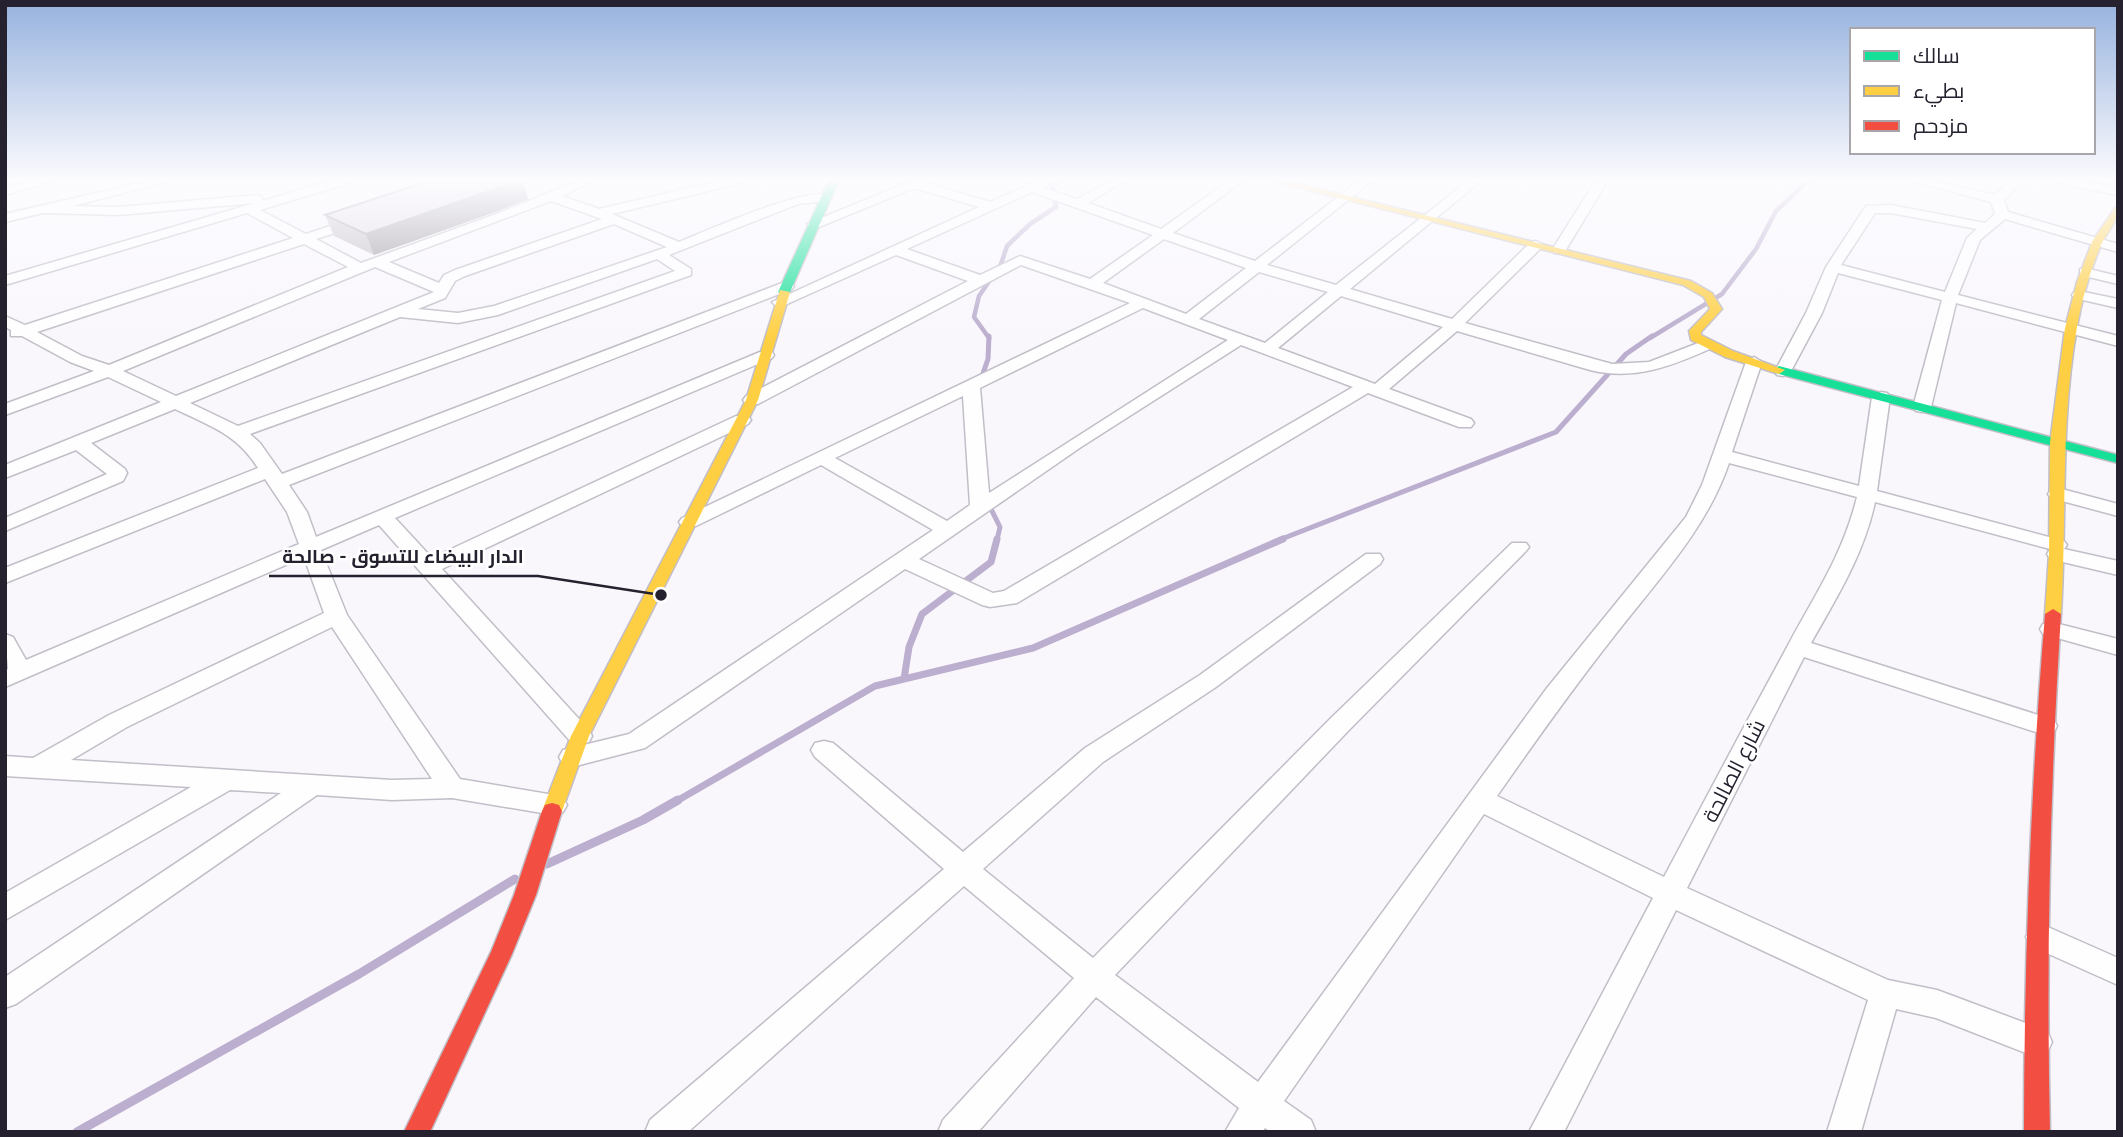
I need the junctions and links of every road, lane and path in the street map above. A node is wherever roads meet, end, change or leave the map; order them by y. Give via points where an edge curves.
1 (171, 233) edge
2 (295, 233) edge
3 (320, 233) edge
4 (457, 233) edge
5 (575, 233) edge
6 (647, 233) edge
7 (714, 233) edge
8 (810, 233) edge
9 (934, 233) edge
10 (1296, 233) edge
11 (1408, 233) edge
12 (1487, 233) edge
13 (1569, 233) edge
14 (1855, 233) edge
15 (1979, 233) edge
16 (2067, 233) edge
17 (2104, 233) edge
18 (1161, 234) joint
19 (305, 238) junction
20 (2098, 242) junction
21 (1536, 245) junction
22 (679, 247) junction
23 (2118, 248) edge
24 (896, 250) junction
25 (1559, 250) junction
26 (658, 254) junction
27 (376, 262) junction
28 (1255, 265) junction
29 (1833, 267) junction
30 (360, 268) junction
31 (2085, 272) junction
32 (2118, 279) edge
33 (979, 280) junction
34 (5, 281) edge
35 (1092, 284) junction
36 (444, 291) junction
37 (1340, 291) junction
38 (784, 294) junction
39 (2079, 295) junction
40 (1950, 297) junction
41 (1142, 303) junction
42 (2118, 304) edge
43 (398, 312) junction
44 (1188, 320) junction
45 (1455, 325) junction
46 (2071, 328) junction
47 (11, 330) edge
48 (1240, 339) junction
49 (2118, 341) edge
50 (1706, 345) junction
51 (1267, 349) junction
52 (766, 355) junction
53 (1754, 362) junction
54 (108, 371) junction
55 (1783, 371) junction
56 (971, 384) junction
57 (1372, 388) junction
58 (1881, 397) junction
59 (752, 400) junction
60 (176, 402) junction
61 (1922, 407) junction
62 (5, 410) edge
63 (743, 420) junction
64 (1465, 423) dead end
65 (237, 432) junction
66 (78, 442) junction
67 (2057, 443) junction
68 (1722, 455) junction
69 (821, 458) junction
70 (2118, 459) edge
71 (5, 472) edge
72 (274, 476) junction
73 (2058, 494) junction
74 (1867, 495) junction
75 (980, 508) junction
76 (2118, 510) edge
77 (383, 517) junction
78 (689, 522) junction
79 (5, 525) edge
80 (947, 530) junction
81 (312, 546) junction
82 (1519, 547) dead end
83 (2057, 549) junction
84 (1373, 559) dead end
85 (903, 560) junction
86 (430, 567) junction
87 (2118, 568) edge
88 (5, 576) edge
89 (336, 616) junction
90 (2051, 629) junction
91 (5, 642) edge
92 (1798, 647) junction
93 (2118, 648) edge
94 (13, 676) edge
95 (2045, 726) junction
96 (580, 736) junction
97 (824, 750) dead end
98 (572, 757) junction
99 (5, 766) edge
100 (37, 768) junction
101 (227, 779) junction
102 (313, 785) junction
103 (452, 788) junction
104 (1481, 800) junction
105 (554, 805) junction
106 (962, 868) junction
107 (1671, 894) junction
108 (5, 908) edge
109 (2041, 937) junction
110 (2118, 972) edge
111 (1095, 976) junction
112 (5, 993) edge
113 (1885, 993) junction
114 (2036, 1042) junction
115 (1261, 1105) junction
116 (417, 1132) edge
117 (662, 1132) edge
118 (955, 1132) edge
119 (1242, 1132) edge
120 (1299, 1132) edge
121 (1546, 1132) edge
122 (1844, 1132) edge
123 (2037, 1132) edge

1 - 34 street
2 - 19 street
3 - 19 street
4 - 27 street
5 - 36 street via 460,273 449,278
6 - 22 street
7 - 22 street
8 - 38 street
9 - 24 street
10 - 28 street
11 - 37 street
12 - 21 street
13 - 25 street
14 - 29 street
15 - 40 street
16 - 20 street
17 - 20 street
18 - 28 street
18 - 35 street
19 - 30 street
19 - 47 street
20 - 23 street
20 - 31 street
21 - 25 street
21 - 45 street
22 - 26 street
24 - 33 street
24 - 38 street
25 - 50 street via 1699,289 1716,309 1695,331 1695,337
26 - 43 street via 468,317
26 - 65 street via 686,272
27 - 30 street
27 - 36 street
28 - 37 street
28 - 44 street
29 - 40 street
29 - 55 street
30 - 54 street
31 - 32 street
31 - 39 street
33 - 35 street via 1020,260
33 - 59 street
35 - 41 street
36 - 43 street
37 - 45 street
37 - 51 street
38 - 52 street
38 - 72 street
39 - 42 street
39 - 46 street
40 - 46 street
40 - 61 street
41 - 44 street
41 - 56 street
43 - 60 street
44 - 48 street
45 - 50 street via 1618,371 1646,369
45 - 57 street
46 - 49 street
46 - 67 street
47 - 54 street
48 - 51 street
48 - 75 street
50 - 53 street
51 - 57 street
52 - 59 street
52 - 77 street
53 - 55 street
53 - 68 street
54 - 60 street
54 - 62 street
55 - 58 street
56 - 69 street
56 - 75 street
57 - 64 street
57 - 85 street via 1009,598 989,600
58 - 61 street
58 - 74 street, شارع الصالحة
59 - 63 street
60 - 65 street
60 - 66 street
61 - 67 street
63 - 78 street
63 - 86 street
65 - 72 street
66 - 71 street
66 - 79 street via 118,473 116,477
67 - 70 street
67 - 73 street
68 - 74 street
68 - 104 street via 1695,519 1583,658
69 - 78 street
69 - 80 street
72 - 81 street
72 - 88 street
73 - 76 street
73 - 83 street
74 - 83 street
74 - 92 street, شارع الصالحة via 1847,560
75 - 80 street
77 - 81 street
77 - 86 street
78 - 96 street
80 - 85 street
81 - 89 street
81 - 94 street
82 - 111 street
83 - 87 street
83 - 90 street
84 - 106 street via 1208,681 1094,755
85 - 98 street via 636,741
86 - 96 street
89 - 100 street via 118,721
89 - 103 street
90 - 93 street
90 - 95 street
91 - 94 street
92 - 95 street
92 - 107 street, شارع الصالحة
95 - 109 street
96 - 98 street
97 - 106 street
98 - 105 street
99 - 100 street
100 - 101 street
101 - 102 street
101 - 108 street
102 - 103 street
102 - 112 street
103 - 105 street
104 - 107 street
104 - 115 street
105 - 116 street via 501,954
106 - 111 street
106 - 117 street
107 - 113 street
107 - 121 street, شارع الصالحة
109 - 110 street
109 - 114 street
111 - 115 street
111 - 118 street
113 - 114 street via 1937,1004
113 - 122 street
114 - 123 street
115 - 119 street
115 - 120 street

